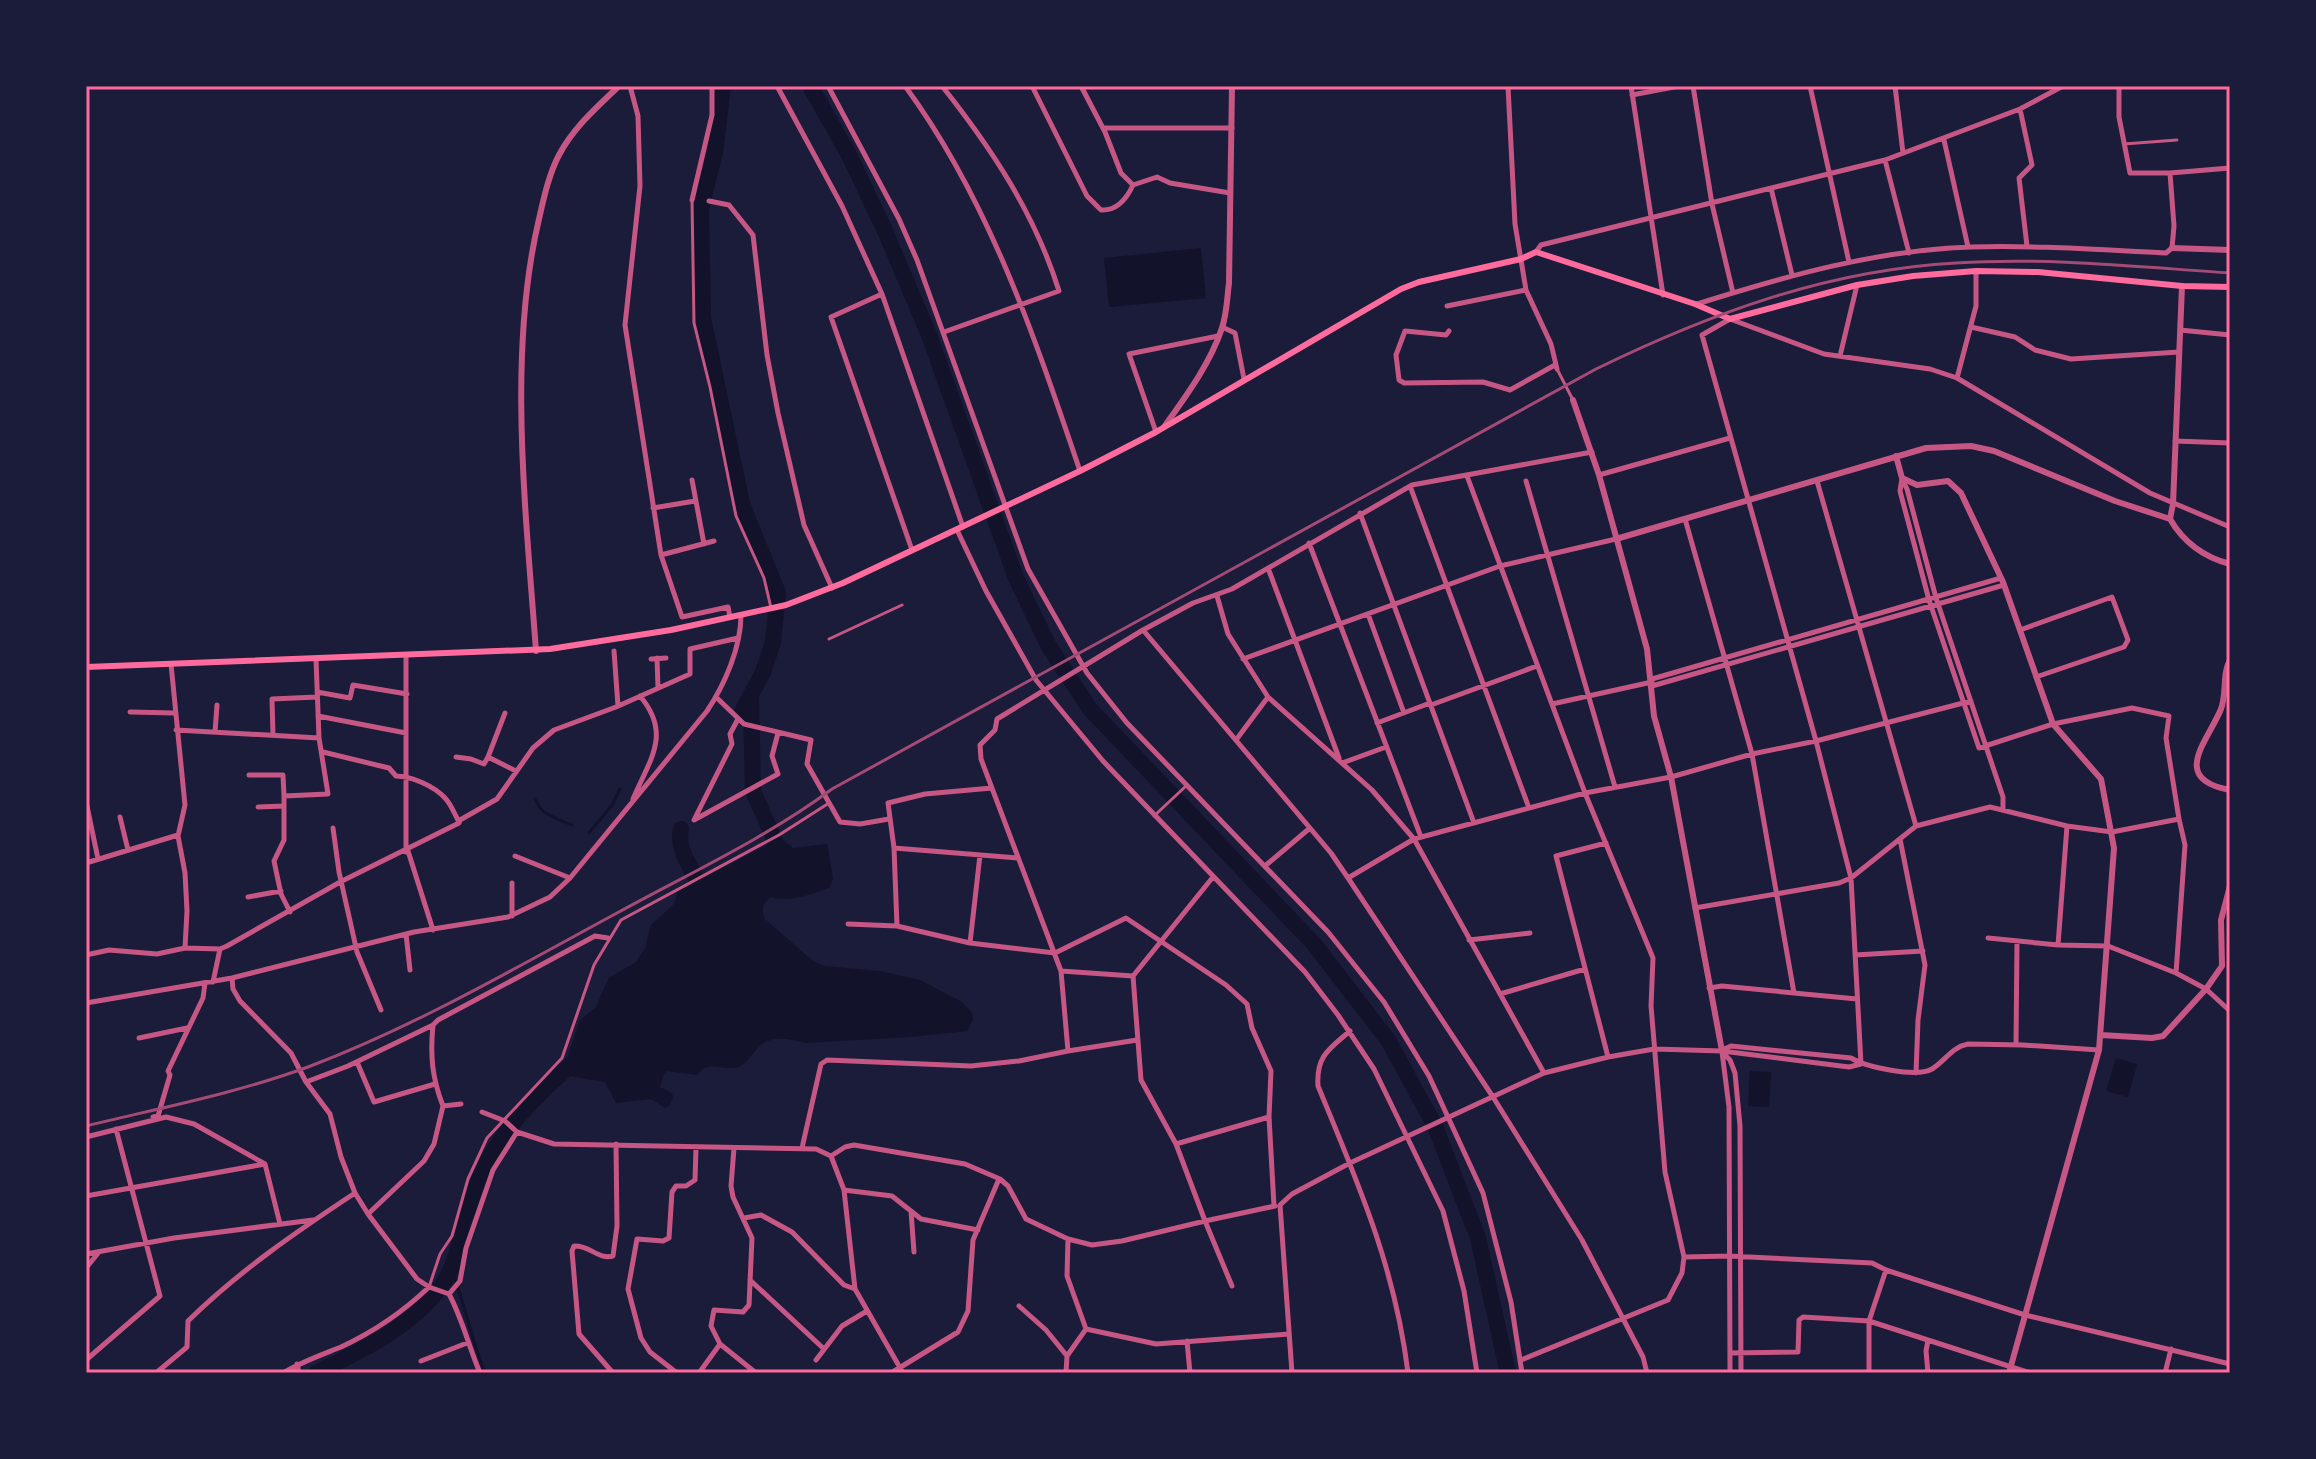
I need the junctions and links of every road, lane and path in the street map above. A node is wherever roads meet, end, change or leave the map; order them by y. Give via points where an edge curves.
1 (619, 86) edge
2 (630, 86) edge
3 (712, 86) edge
4 (777, 86) edge
5 (828, 86) edge
6 (905, 86) edge
7 (942, 86) edge
8 (1032, 86) edge
9 (1081, 86) edge
10 (1232, 86) edge
11 (1508, 86) edge
12 (1631, 86) edge
13 (1679, 86) edge
14 (1693, 86) edge
15 (1810, 86) edge
16 (1895, 86) edge
17 (2063, 86) edge
18 (2119, 86) edge
19 (1632, 95) junction
20 (2020, 109) junction
21 (1103, 128) junction
22 (1232, 128) junction
23 (1944, 140) junction
24 (2177, 140) dead end
25 (2124, 144) junction
26 (1903, 153) junction
27 (1885, 160) junction
28 (2230, 168) edge
29 (2170, 173) junction
30 (1828, 174) junction
31 (1133, 185) junction
32 (1771, 188) junction
33 (1230, 193) junction
34 (692, 200) joint
35 (709, 201) dead end
36 (1712, 204) junction
37 (1651, 218) junction
38 (2027, 246) junction
39 (1968, 247) junction
40 (2172, 248) junction
41 (2230, 250) edge
42 (1536, 252) junction
43 (1909, 253) junction
44 (1521, 259) junction
45 (1849, 262) junction
46 (1976, 271) junction
47 (1792, 275) junction
48 (1857, 285) junction
49 (2182, 286) junction
50 (2230, 287) edge
51 (1526, 290) junction
52 (1733, 293) junction
53 (882, 294) junction
54 (1663, 295) junction
55 (1021, 304) junction
56 (1695, 304) junction
57 (1447, 306) dead end
58 (1730, 319) junction
59 (1222, 327) junction
60 (1971, 327) junction
61 (2180, 330) junction
62 (1449, 331) dead end
63 (944, 332) junction
64 (2230, 335) edge
65 (1218, 336) junction
66 (2179, 352) junction
67 (1840, 356) junction
68 (1556, 367) junction
69 (1957, 378) junction
70 (1244, 379) junction
71 (1183, 400) junction
72 (1573, 400) joint
73 (1198, 407) junction
74 (1164, 427) junction
75 (1156, 432) junction
76 (1730, 438) junction
77 (2174, 441) junction
78 (2230, 443) edge
79 (1592, 452) junction
80 (1896, 456) junction
81 (1080, 471) junction
82 (1599, 475) junction
83 (1467, 476) junction
84 (1902, 478) junction
85 (692, 480) dead end
86 (1526, 481) dead end
87 (1817, 481) junction
88 (1410, 486) junction
89 (696, 501) junction
90 (1747, 501) junction
91 (2173, 504) junction
92 (653, 508) junction
93 (1002, 508) junction
94 (1360, 513) junction
95 (1685, 519) junction
96 (2170, 519) junction
97 (2230, 527) edge
98 (962, 528) junction
99 (1616, 539) junction
100 (714, 541) dead end
101 (1309, 543) junction
102 (704, 544) junction
103 (912, 550) junction
104 (1547, 554) junction
105 (661, 555) junction
106 (2230, 564) edge
107 (1500, 566) junction
108 (1268, 568) junction
109 (2002, 582) junction
110 (1448, 585) junction
111 (832, 588) junction
112 (1217, 596) junction
113 (1937, 601) junction
114 (1930, 603) junction
115 (902, 605) dead end
116 (1394, 605) junction
117 (771, 608) junction
118 (1368, 614) junction
119 (741, 615) junction
120 (730, 617) junction
121 (1340, 624) junction
122 (1857, 624) junction
123 (1143, 630) junction
124 (2020, 630) junction
125 (738, 637) junction
126 (829, 639) dead end
127 (1787, 639) junction
128 (1295, 640) junction
129 (1789, 647) junction
130 (536, 651) junction
131 (614, 651) dead end
132 (406, 656) junction
133 (666, 658) dead end
134 (316, 659) junction
135 (1243, 659) junction
136 (2230, 660) edge
137 (1724, 662) junction
138 (171, 664) junction
139 (1081, 666) junction
140 (1537, 666) junction
141 (86, 667) edge
142 (2036, 677) junction
143 (1652, 682) junction
144 (1484, 686) junction
145 (658, 688) junction
146 (1045, 688) junction
147 (407, 694) junction
148 (317, 695) junction
149 (640, 696) junction
150 (1588, 696) junction
151 (716, 697) junction
152 (1268, 697) junction
153 (1971, 701) junction
154 (1964, 703) junction
155 (1430, 704) junction
156 (1552, 704) junction
157 (217, 705) dead end
158 (618, 706) junction
159 (130, 712) dead end
160 (174, 713) junction
161 (505, 713) dead end
162 (1404, 713) junction
163 (318, 716) junction
164 (738, 719) junction
165 (1885, 722) junction
166 (1377, 723) junction
167 (2053, 724) junction
168 (176, 730) junction
169 (215, 732) junction
170 (406, 733) junction
171 (778, 733) junction
172 (273, 735) junction
173 (319, 738) junction
174 (1236, 740) junction
175 (1816, 741) junction
176 (1987, 746) junction
177 (1386, 747) junction
178 (323, 752) junction
179 (1752, 754) junction
180 (456, 757) dead end
181 (488, 757) junction
182 (1342, 762) junction
183 (516, 771) junction
184 (249, 775) dead end
185 (406, 776) junction
186 (1671, 777) junction
187 (1186, 786) junction
188 (1615, 787) junction
189 (992, 788) junction
190 (2230, 790) edge
191 (1585, 793) junction
192 (284, 796) junction
193 (631, 803) junction
194 (829, 803) junction
195 (87, 806) edge
196 (284, 806) junction
197 (258, 807) dead end
198 (1529, 808) junction
199 (2003, 810) junction
200 (1154, 816) junction
201 (120, 817) dead end
202 (889, 819) junction
203 (2179, 819) junction
204 (459, 823) junction
205 (1474, 823) junction
206 (1916, 826) junction
207 (2067, 826) junction
208 (333, 828) dead end
209 (1310, 828) junction
210 (2112, 832) junction
211 (178, 835) junction
212 (1417, 838) junction
213 (1900, 839) junction
214 (1606, 843) junction
215 (894, 848) junction
216 (128, 850) junction
217 (407, 851) junction
218 (980, 855) junction
219 (515, 856) dead end
220 (1018, 858) junction
221 (98, 859) junction
222 (86, 863) edge
223 (1265, 866) junction
224 (1213, 877) junction
225 (570, 878) junction
226 (1348, 878) junction
227 (1851, 878) junction
228 (342, 881) junction
229 (512, 883) dead end
230 (2230, 886) edge
231 (281, 891) junction
232 (1777, 892) junction
233 (248, 897) dead end
234 (1694, 908) junction
235 (290, 912) junction
236 (512, 916) junction
237 (848, 924) dead end
238 (897, 926) junction
239 (433, 930) junction
240 (1530, 933) dead end
241 (406, 934) junction
242 (608, 938) junction
243 (1988, 938) dead end
244 (1469, 940) junction
245 (1161, 942) junction
246 (2017, 942) junction
247 (970, 943) junction
248 (2058, 945) junction
249 (355, 946) junction
250 (2108, 946) junction
251 (185, 948) junction
252 (220, 949) junction
253 (1923, 951) junction
254 (1055, 953) junction
255 (86, 955) edge
256 (1855, 955) junction
257 (1585, 969) junction
258 (410, 970) dead end
259 (1061, 971) junction
260 (2176, 973) junction
261 (1133, 976) junction
262 (232, 978) junction
263 (213, 982) junction
264 (205, 983) junction
265 (1709, 988) junction
266 (2206, 989) junction
267 (1794, 993) junction
268 (1500, 994) junction
269 (1857, 999) junction
270 (86, 1003) edge
271 (381, 1010) dead end
272 (2230, 1011) edge
273 (433, 1025) junction
274 (187, 1028) junction
275 (1350, 1031) junction
276 (2101, 1035) junction
277 (139, 1038) dead end
278 (1137, 1040) junction
279 (2016, 1044) junction
280 (1654, 1049) junction
281 (2099, 1050) junction
282 (1068, 1051) junction
283 (1722, 1051) junction
284 (1608, 1057) junction
285 (357, 1062) junction
286 (1861, 1064) junction
287 (1544, 1073) junction
288 (1916, 1073) junction
289 (306, 1082) junction
290 (435, 1084) junction
291 (1493, 1097) junction
292 (461, 1104) dead end
293 (443, 1106) junction
294 (482, 1112) dead end
295 (1269, 1117) junction
296 (1450, 1118) junction
297 (150, 1121) junction
298 (506, 1122) junction
299 (116, 1129) junction
300 (516, 1132) junction
301 (1408, 1136) junction
302 (86, 1137) edge
303 (616, 1144) junction
304 (1176, 1144) junction
305 (696, 1148) junction
306 (734, 1148) junction
307 (802, 1148) junction
308 (831, 1156) junction
309 (1350, 1163) junction
310 (265, 1164) junction
311 (1000, 1179) junction
312 (130, 1187) junction
313 (844, 1190) junction
314 (355, 1193) junction
315 (86, 1196) edge
316 (1277, 1205) junction
317 (911, 1211) junction
318 (368, 1214) junction
319 (744, 1218) junction
320 (314, 1220) junction
321 (1205, 1221) junction
322 (280, 1224) junction
323 (978, 1230) junction
324 (1068, 1239) junction
325 (146, 1243) junction
326 (100, 1251) junction
327 (914, 1252) dead end
328 (86, 1254) edge
329 (1729, 1256) junction
330 (1741, 1256) junction
331 (1684, 1257) junction
332 (86, 1268) edge
333 (1886, 1270) junction
334 (750, 1280) junction
335 (1232, 1286) dead end
336 (431, 1288) junction
337 (855, 1289) junction
338 (449, 1292) junction
339 (1019, 1306) dead end
340 (867, 1311) junction
341 (2025, 1315) junction
342 (1623, 1318) junction
343 (1869, 1321) junction
344 (1086, 1329) junction
345 (1289, 1334) junction
346 (1928, 1340) junction
347 (1187, 1341) junction
348 (467, 1343) junction
349 (720, 1344) junction
350 (824, 1349) junction
351 (2171, 1349) junction
352 (1730, 1353) junction
353 (1741, 1353) junction
354 (1067, 1356) junction
355 (86, 1360) edge
356 (816, 1360) dead end
357 (1521, 1360) junction
358 (421, 1361) dead end
359 (2230, 1364) edge
360 (298, 1369) edge
361 (902, 1370) edge
362 (2010, 1370) edge
363 (477, 1372) edge
364 (156, 1373) edge
365 (283, 1373) edge
366 (613, 1373) edge
367 (677, 1373) edge
368 (699, 1373) edge
369 (756, 1373) edge
370 (891, 1373) edge
371 (1066, 1373) edge
372 (1190, 1373) edge
373 (1292, 1373) edge
374 (1408, 1373) edge
375 (1477, 1373) edge
376 (1522, 1373) edge
377 (1647, 1373) edge
378 (1730, 1373) edge
379 (1741, 1373) edge
380 (1869, 1373) edge
381 (1928, 1373) edge
382 (2030, 1373) edge
383 (2165, 1373) edge

1 - 130 street via 584,120 559,155 528,266 523,410
2 - 92 street via 638,116 640,186 625,325
3 - 34 street via 712,115
4 - 53 street
5 - 63 street via 899,219
6 - 55 street via 956,163
7 - 55 street via 978,132 1046,250 1059,291
8 - 31 street via 1087,196 1101,210 1127,199
9 - 21 street
10 - 22 street
11 - 44 street
12 - 19 street
13 - 19 street
14 - 36 street
15 - 30 street
16 - 26 street
17 - 20 street
18 - 25 street
19 - 37 street
20 - 23 street
20 - 38 street via 2032,165 2019,178
21 - 22 street
21 - 31 street via 1121,173
22 - 33 street
23 - 26 street
23 - 39 street
24 - 25 street
25 - 29 street via 2130,173
26 - 27 street
27 - 30 street
27 - 43 street
28 - 29 street
29 - 40 street
30 - 32 street
30 - 45 street
31 - 33 street via 1157,177
32 - 36 street
32 - 47 street
33 - 59 street via 1229,283
34 - 117 street via 694,323 736,516 764,578
35 - 111 street via 729,205 753,235 778,413 804,525
36 - 37 street
36 - 52 street
37 - 42 street via 1541,245
37 - 54 street
38 - 39 street
38 - 40 street via 2166,253
39 - 43 street
40 - 41 street
42 - 44 main road
42 - 54 main road
43 - 45 street
44 - 51 street
44 - 70 main road via 1401,289
45 - 47 street
46 - 48 main road
46 - 49 main road
46 - 60 street
47 - 52 street
48 - 58 main road
48 - 67 street
49 - 50 main road
49 - 61 street
51 - 57 street
51 - 68 street
52 - 56 street
53 - 98 street
53 - 103 street via 831,317
54 - 56 main road
55 - 63 street
55 - 81 street
56 - 58 main road
58 - 67 street
58 - 76 street via 1702,335
59 - 65 street
59 - 70 street via 1235,333
60 - 66 street via 2071,359
60 - 69 street
61 - 64 street
61 - 66 street
62 - 68 street via 1405,331 1396,355 1399,380 1483,382 1510,390
63 - 93 street
65 - 71 street
65 - 75 street via 1129,354
66 - 77 street
67 - 69 street
68 - 72 street
69 - 91 street
70 - 73 main road
71 - 73 street
71 - 74 street
72 - 79 street
73 - 74 main road
74 - 75 main road
75 - 81 main road
76 - 82 street
76 - 90 street
77 - 78 street
77 - 91 street
79 - 82 street
79 - 83 street
80 - 84 street
80 - 87 street
80 - 96 street via 1947,446 1994,451
81 - 93 main road
82 - 99 street
83 - 88 street
83 - 107 street
84 - 109 street via 1917,485 1948,481 1958,489
84 - 113 street
84 - 114 street via 1900,491
85 - 89 street
86 - 104 street
87 - 90 street
87 - 122 street
88 - 94 street
88 - 110 street
89 - 92 street
89 - 102 street
90 - 95 street
90 - 127 street
91 - 96 street
91 - 97 street
92 - 105 street
93 - 98 main road
93 - 139 street via 1028,569
94 - 101 street
94 - 116 street
95 - 99 street
95 - 137 street
96 - 106 street via 2186,542
98 - 103 main road
98 - 146 street via 986,591
99 - 104 street
99 - 143 street
100 - 102 street
101 - 108 street
101 - 121 street
102 - 105 street
103 - 111 main road
104 - 107 street
104 - 150 street
105 - 120 street via 682,617 728,607
107 - 110 street
107 - 140 street
108 - 112 street
108 - 128 street
109 - 113 street
109 - 124 street
110 - 116 street
110 - 144 street
111 - 117 main road
112 - 123 street
112 - 135 street via 1228,634
113 - 114 street
113 - 153 street
114 - 122 street
114 - 154 street
115 - 126 street
116 - 118 street
116 - 155 street
117 - 119 main road
118 - 121 street
118 - 162 street
119 - 120 main road
119 - 125 street
120 - 130 main road
121 - 128 street
121 - 166 street
122 - 127 street
122 - 129 street
122 - 165 street
123 - 139 street
123 - 174 street
124 - 142 street
124 - 142 street via 2112,597 2128,640 2124,647
125 - 145 street via 690,649 690,674
125 - 151 street
127 - 129 street
127 - 137 street
128 - 135 street
128 - 182 street
129 - 137 street
129 - 175 street
130 - 132 main road
131 - 158 street
132 - 134 main road
132 - 147 street
133 - 145 street via 654,658
134 - 138 main road
134 - 148 street
135 - 152 street
136 - 190 street via 2221,710 2196,763 2203,780
137 - 143 street
137 - 179 street
138 - 141 main road
138 - 160 street
139 - 146 street
139 - 187 street
140 - 144 street
140 - 156 street
142 - 167 street
143 - 150 street
143 - 186 street via 1654,716
144 - 155 street
144 - 198 street
145 - 149 street
146 - 189 street via 997,719 995,730 980,745
146 - 200 street
147 - 148 street via 353,685 350,698
147 - 170 street
148 - 163 street
148 - 172 street via 272,699
149 - 158 street
149 - 193 street via 659,734
150 - 156 street
150 - 188 street
151 - 164 street
151 - 193 street
152 - 174 street
152 - 182 street
153 - 154 street
153 - 176 street
154 - 165 street
154 - 176 street via 1979,748
155 - 162 street
155 - 205 street
156 - 191 street
157 - 169 street
158 - 183 street via 554,730
159 - 160 street
160 - 168 street
161 - 181 street
162 - 166 street
163 - 170 street
163 - 173 street
164 - 171 street
164 - 171 street via 730,734 732,744 694,820 778,774 772,756
165 - 175 street
165 - 206 street
166 - 177 street
167 - 176 street
167 - 203 street via 2132,708 2169,716 2166,738
167 - 210 street via 2101,779
168 - 169 street
168 - 211 street via 185,805
169 - 172 street
170 - 185 street
171 - 194 street via 811,740 807,764
172 - 173 street
173 - 178 street
174 - 209 street
175 - 179 street
175 - 227 street
176 - 199 street
177 - 182 street
177 - 212 street
178 - 185 street
178 - 192 street via 328,794
179 - 186 street
179 - 232 street
180 - 181 street via 484,764
181 - 183 street
182 - 212 street
183 - 204 street via 497,799
184 - 192 street via 283,775
185 - 204 street via 446,799
185 - 217 street
186 - 188 street
186 - 234 street
187 - 200 street
187 - 223 street
188 - 191 street
189 - 202 street via 888,803
189 - 220 street
191 - 198 street
191 - 214 street
192 - 196 street
193 - 225 street
194 - 202 street via 845,824
194 - 242 street via 621,920
195 - 221 street
196 - 197 street
196 - 231 street via 284,840 274,861
198 - 205 street
199 - 206 street via 1990,807
199 - 207 street
200 - 224 street
201 - 216 street
202 - 215 street
203 - 210 street
203 - 260 street via 2185,845
204 - 217 street
205 - 212 street
206 - 213 street
207 - 210 street
207 - 248 street
208 - 228 street
209 - 223 street
209 - 226 street
210 - 250 street
211 - 216 street
211 - 251 street via 185,873
212 - 226 street
212 - 244 street
213 - 227 street
213 - 253 street
214 - 257 street via 1556,856
214 - 280 street via 1653,958
215 - 218 street
215 - 238 street
216 - 221 street
217 - 228 street
217 - 239 street
218 - 220 street
218 - 247 street
219 - 225 street
220 - 254 street
221 - 222 street
223 - 296 street via 1384,1002
224 - 245 street
224 - 275 street via 1305,972
225 - 236 street via 550,897
226 - 291 street
227 - 232 street
227 - 256 street
228 - 235 street
228 - 249 street
229 - 236 street
230 - 266 street via 2221,920 2222,966
231 - 233 street
231 - 235 street
232 - 234 street
232 - 267 street
234 - 265 street
235 - 252 street
236 - 239 street
237 - 238 street
238 - 247 street
239 - 241 street
240 - 244 street
241 - 249 street
241 - 258 street
242 - 273 street via 595,936
242 - 298 street via 562,1058
243 - 246 street
244 - 268 street
245 - 254 street via 1126,918
245 - 261 street
245 - 295 street via 1247,1004 1271,1071
246 - 248 street
246 - 279 street
247 - 254 street
248 - 250 street
249 - 262 street
249 - 271 street
250 - 260 street
250 - 276 street
251 - 252 street
251 - 255 street via 157,954 109,950
252 - 263 street
253 - 256 street
253 - 288 street
254 - 259 street
256 - 269 street
257 - 268 street
257 - 284 street
259 - 261 street
259 - 282 street
260 - 266 street
261 - 278 street
262 - 263 street
262 - 289 street via 240,1001 291,1053
263 - 264 street
264 - 270 street
264 - 274 street
265 - 267 street
265 - 283 street
266 - 272 street
266 - 276 street via 2163,1036
267 - 269 street
268 - 287 street
269 - 286 street
273 - 285 street
273 - 290 street via 430,1056
274 - 277 street
274 - 297 street via 168,1071 158,1116
275 - 301 street
275 - 309 street via 1324,1053 1317,1075
276 - 281 street
278 - 282 street
278 - 304 street via 1141,1080
279 - 281 street
279 - 288 street via 1959,1045 1930,1070
280 - 283 street
280 - 284 street
280 - 331 street via 1665,1172
281 - 341 street
282 - 307 street via 971,1066 827,1060 821,1064
283 - 286 street via 1731,1046 1851,1058
283 - 329 street via 1729,1107
283 - 330 street via 1735,1073 1737,1093
284 - 287 street
285 - 289 street
285 - 290 street via 374,1102
286 - 288 street
287 - 291 street
289 - 314 street via 330,1114
290 - 293 street
291 - 296 street
291 - 342 street via 1582,1240
292 - 293 street
293 - 318 street via 424,1161
294 - 298 street
295 - 304 street
295 - 316 street
296 - 301 street
296 - 357 street via 1483,1193
297 - 299 street
297 - 310 street via 166,1117 194,1124
298 - 300 street
298 - 336 street via 482,1148
299 - 302 street
299 - 312 street
300 - 303 street via 554,1144
300 - 338 street via 493,1170 460,1281
301 - 309 street
301 - 375 street via 1443,1211 1464,1291
303 - 305 street
303 - 366 street via 613,1256 601,1257 580,1245 572,1251 579,1334
304 - 321 street
305 - 306 street
305 - 367 street via 695,1180 672,1192 669,1238 637,1239 628,1289 641,1338
306 - 307 street
306 - 319 street via 731,1186
307 - 308 street
308 - 311 street via 854,1145 965,1164
308 - 313 street
309 - 316 street
309 - 374 street via 1383,1251
310 - 312 street
310 - 322 street
311 - 323 street
311 - 324 street via 1026,1219
312 - 315 street
312 - 325 street
313 - 317 street via 892,1196
313 - 337 street
314 - 318 street
314 - 320 street
316 - 321 street
316 - 345 street
317 - 323 street via 921,1219
317 - 327 street
318 - 336 street via 417,1279
319 - 334 street via 752,1238
319 - 337 street via 761,1215 792,1232 844,1285
320 - 322 street
320 - 364 street via 209,1300 188,1321 187,1347
321 - 324 street via 1092,1245
321 - 335 street
322 - 325 street
323 - 361 street via 968,1311 958,1332
324 - 344 street via 1067,1276
325 - 326 street
325 - 355 street via 160,1296
326 - 328 street
326 - 332 street
329 - 330 street
329 - 331 street
329 - 352 street
330 - 333 street via 1872,1263
330 - 353 street
331 - 342 street via 1668,1300
333 - 341 street
333 - 343 street
334 - 349 street via 749,1305 743,1312 714,1310 711,1326
334 - 350 street
336 - 338 street
336 - 360 street via 366,1335
337 - 340 street
338 - 348 street
339 - 354 street
340 - 350 street via 842,1326
340 - 361 street
341 - 351 street
341 - 362 street
342 - 357 street
342 - 377 street
343 - 346 street
343 - 353 street via 1803,1317 1798,1352
343 - 380 street
344 - 347 street via 1156,1344
344 - 354 street
345 - 347 street
345 - 373 street
346 - 362 street
346 - 381 street
347 - 372 street
348 - 358 street
348 - 363 street
349 - 368 street
349 - 369 street
350 - 356 street
351 - 359 street
351 - 383 street
352 - 353 street
352 - 378 street
353 - 379 street
354 - 371 street
357 - 376 street
360 - 365 street
361 - 370 street
362 - 382 street

